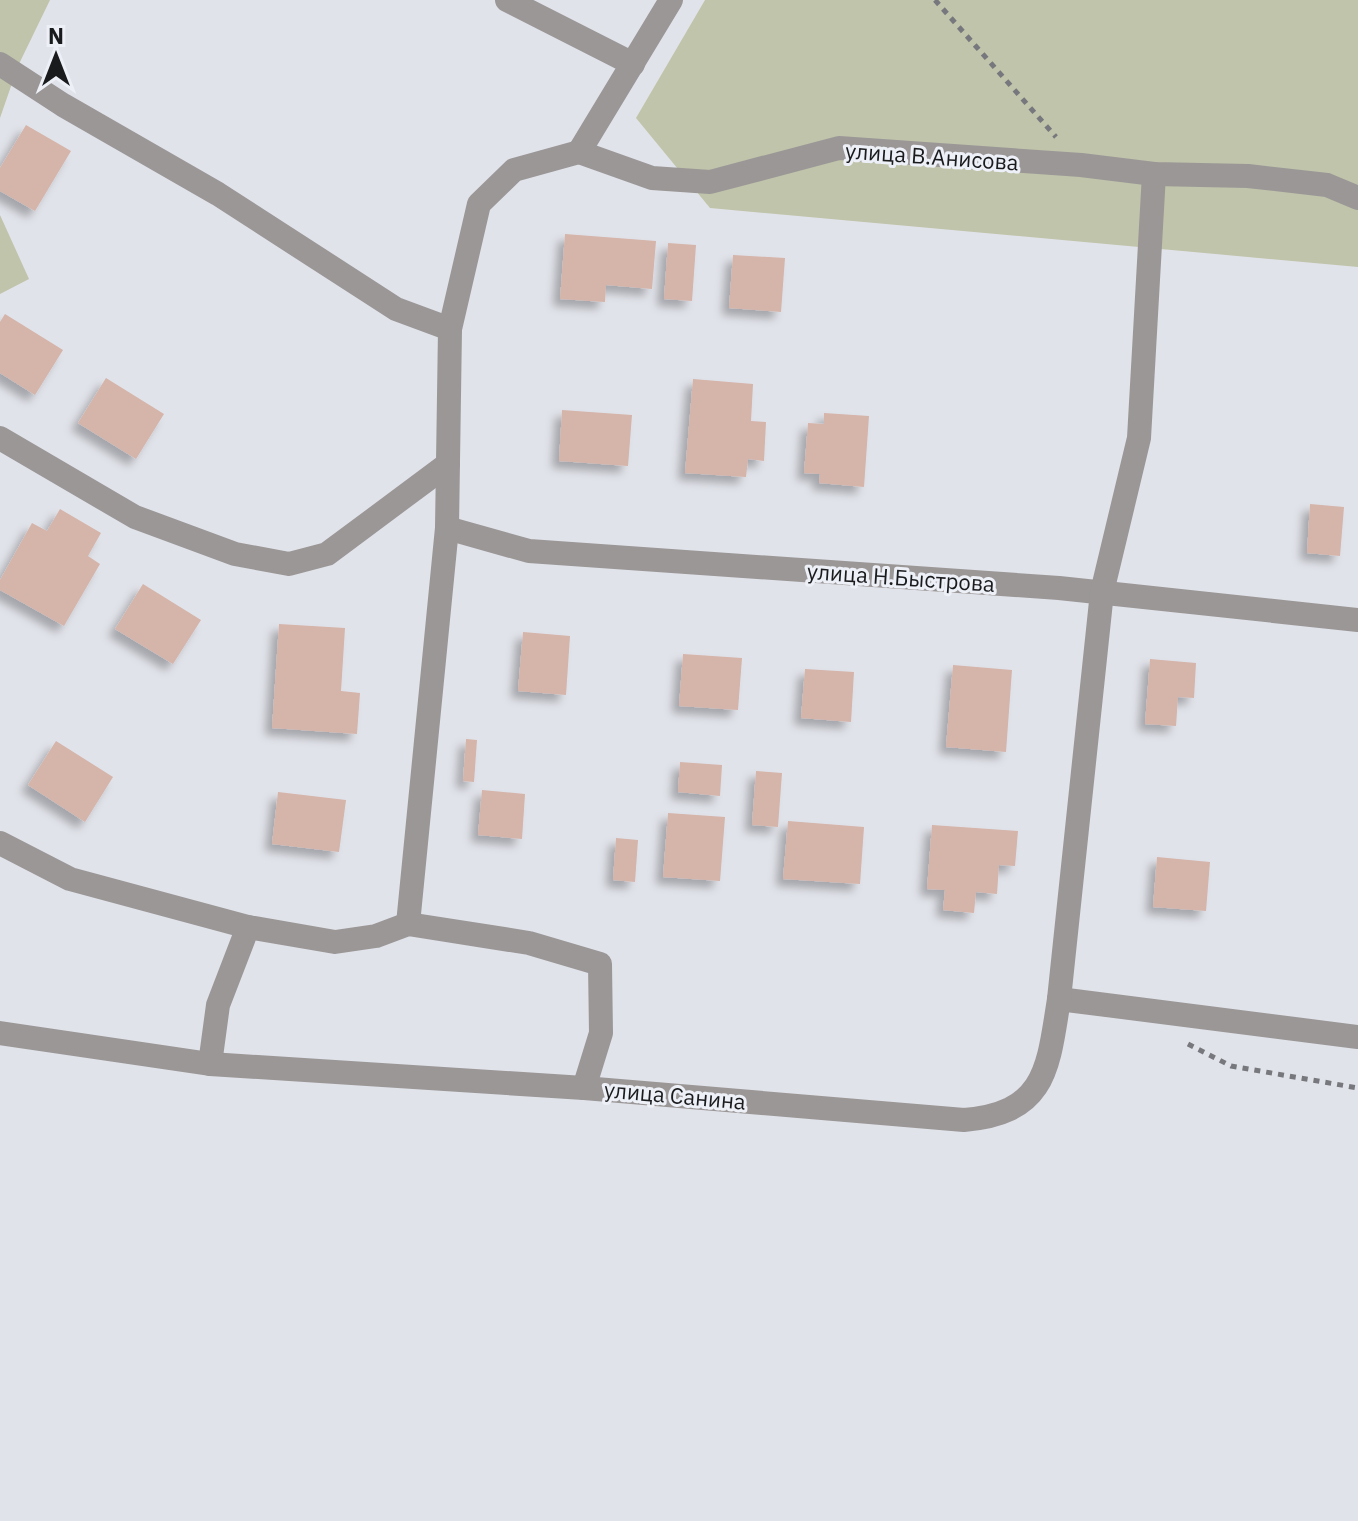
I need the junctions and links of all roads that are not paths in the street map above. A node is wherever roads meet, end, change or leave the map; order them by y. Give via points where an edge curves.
1 (507, 0) edge
2 (671, 0) edge
3 (0, 64) edge
4 (633, 64) junction
5 (579, 152) junction
6 (1154, 174) junction
7 (1358, 198) edge
8 (450, 329) junction
9 (0, 438) edge
10 (448, 464) junction
11 (447, 528) junction
12 (1102, 592) junction
13 (1358, 620) edge
14 (0, 843) edge
15 (408, 924) junction
16 (248, 927) junction
17 (1059, 999) junction
18 (0, 1033) edge
19 (1358, 1037) edge
20 (210, 1064) junction
21 (584, 1088) junction

1 - 4 street
2 - 4 street
3 - 8 street via 218,194 396,309
4 - 5 street
5 - 6 street, улица В.Анисова via 652,178 710,182 839,148
5 - 8 street via 514,170 479,204
6 - 7 street, улица В.Анисова via 1279,179 1327,185
6 - 12 street, улица Санина via 1139,438
8 - 10 street
9 - 10 street via 135,517 235,554 289,564 327,554
10 - 11 street
11 - 12 street, улица Н.Быстрова via 529,551
11 - 15 street
12 - 13 street, улица Н.Быстрова
12 - 17 street, улица Санина
14 - 16 street via 70,879
15 - 16 street via 335,942
15 - 21 street via 529,943 600,964 601,1033
16 - 20 street via 218,1005
17 - 19 street
17 - 21 street, улица Санина via 1050,1055 1038,1088 1016,1109 992,1117 964,1120
18 - 20 street, улица Санина
20 - 21 street, улица Санина

